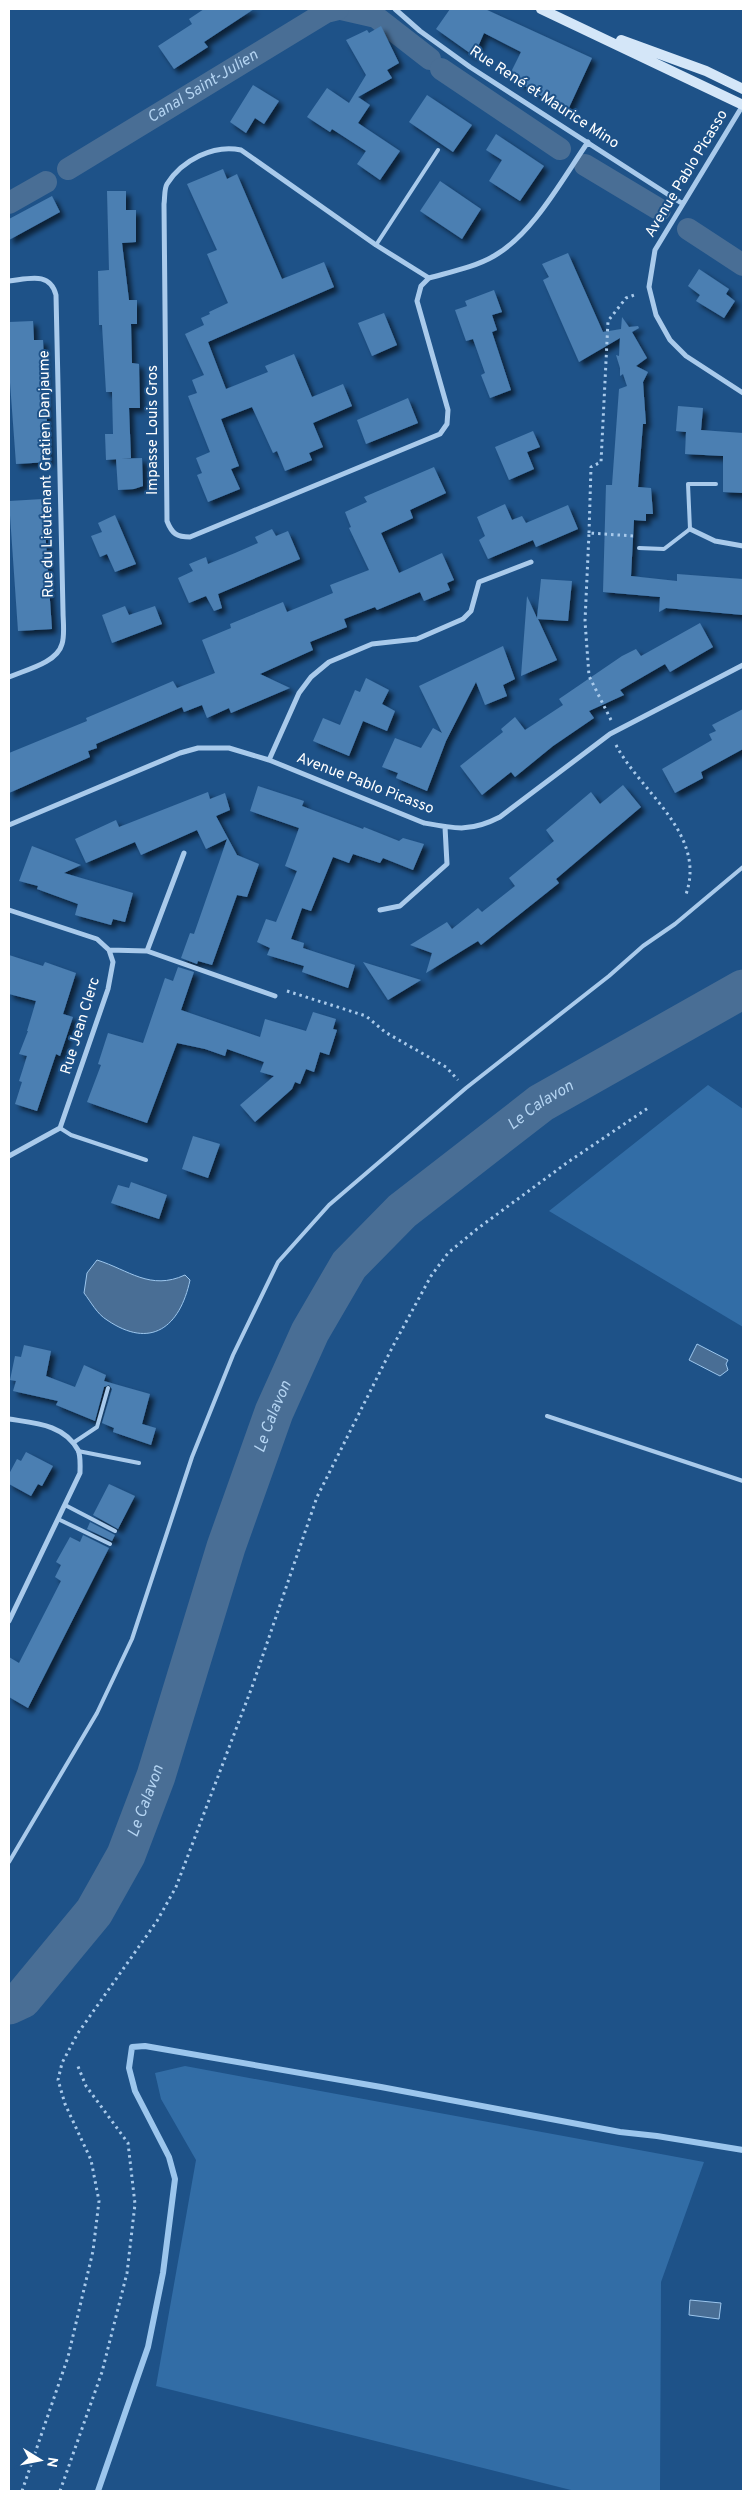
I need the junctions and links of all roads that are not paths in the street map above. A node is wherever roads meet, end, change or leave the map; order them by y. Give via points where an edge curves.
1 (395, 9) edge
2 (541, 9) edge
3 (570, 21) junction
4 (743, 88) edge
5 (743, 105) edge
6 (588, 142) junction
7 (438, 150) dead end
8 (683, 204) junction
9 (376, 245) junction
10 (429, 278) junction
11 (9, 281) edge
12 (743, 393) edge
13 (716, 484) dead end
14 (690, 529) junction
15 (743, 546) edge
16 (638, 548) dead end
17 (532, 562) dead end
18 (743, 665) edge
19 (9, 676) edge
20 (269, 760) junction
21 (9, 825) edge
22 (445, 827) junction
23 (184, 852) dead end
24 (743, 867) edge
25 (9, 910) edge
26 (380, 910) dead end
27 (109, 950) junction
28 (147, 951) junction
29 (275, 996) road end
30 (60, 1128) junction
31 (9, 1156) edge
32 (146, 1160) dead end
33 (108, 1388) dead end
34 (546, 1416) dead end
35 (9, 1419) edge
36 (72, 1443) junction
37 (78, 1451) junction
38 (139, 1463) dead end
39 (743, 1481) edge
40 (65, 1505) junction
41 (58, 1519) junction
42 (115, 1532) dead end
43 (110, 1544) dead end
44 (9, 1621) edge
45 (9, 1862) edge

1 - 6 street, Rue René et Maurice Mino via 470,67
2 - 3 main road
3 - 4 main road
3 - 5 main road
5 - 8 street, Avenue Pablo Picasso
6 - 8 street, Rue René et Maurice Mino
6 - 10 street via 526,230 495,256
7 - 9 lane
8 - 12 street, Avenue Pablo Picasso via 655,250 649,287 656,315 670,340 686,356
9 - 10 street, Impasse Louis Gros
9 - 10 street, Impasse Louis Gros via 241,150 216,148 178,171 166,186 167,521 178,537 190,538 440,434 447,424 448,410 417,301 421,286
11 - 19 street, Rue du Lieutenant Gratien Danjaume via 41,277 54,287 56,295 63,612 62,644 55,655 38,666
13 - 14 lane via 688,484
14 - 15 street via 715,541
14 - 16 lane via 664,549
17 - 20 street via 479,582 471,611 462,619 417,639 372,644 329,662 311,677 299,693
18 - 22 street, Avenue Pablo Picasso via 610,734 500,817 480,827
20 - 21 street, Avenue Pablo Picasso via 229,748 198,748
20 - 22 street, Avenue Pablo Picasso via 424,823
22 - 26 street via 447,864 400,906
23 - 28 street
24 - 45 lane via 466,1088 329,1205 278,1262 233,1355 192,1457 132,1639 97,1713
25 - 27 street via 97,940
27 - 28 street
27 - 30 street, Rue Jean Clerc via 113,962 108,989
28 - 29 street
30 - 31 street
30 - 32 lane via 70,1135
33 - 36 lane via 97,1427
34 - 39 lane
35 - 36 street via 54,1427
36 - 37 street
37 - 38 lane
37 - 40 street via 80,1474
40 - 41 street
40 - 42 lane
41 - 43 lane
41 - 44 street

